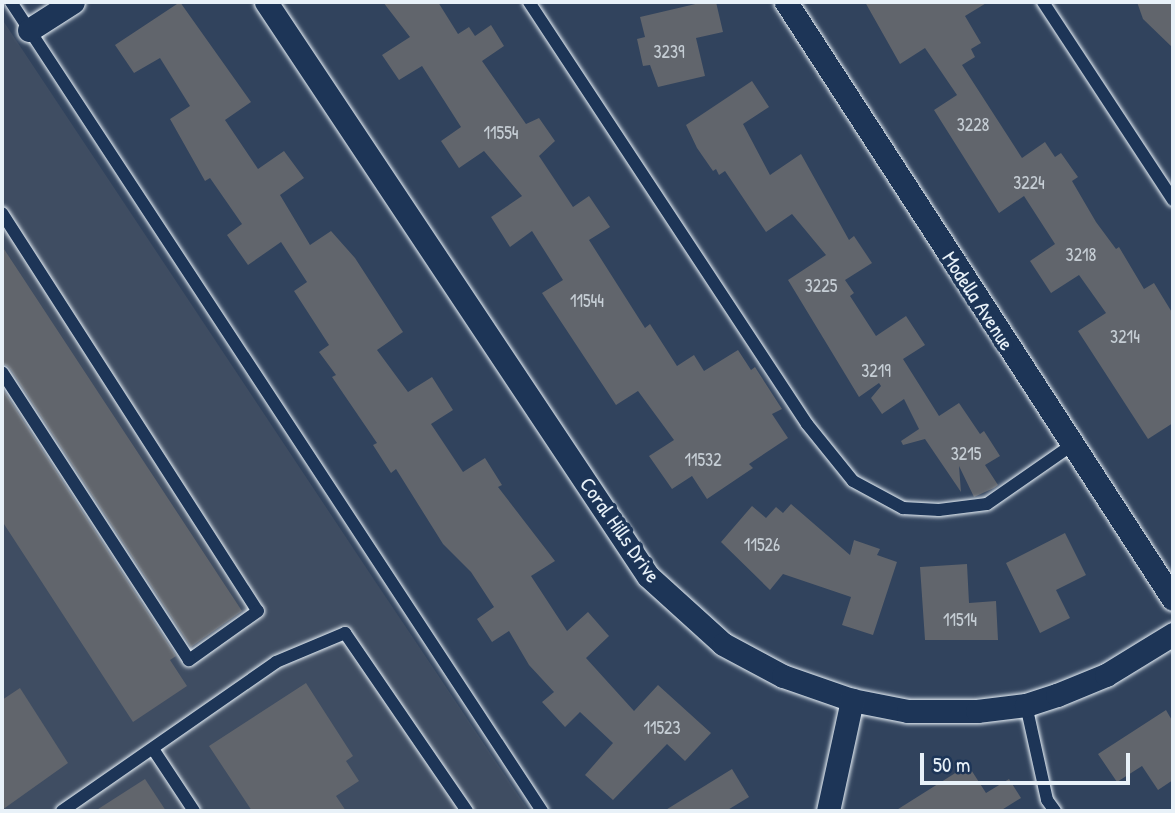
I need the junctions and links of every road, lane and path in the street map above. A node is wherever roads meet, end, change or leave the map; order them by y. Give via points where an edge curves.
1 (11, 2) edge
2 (73, 2) edge
3 (266, 2) edge
4 (529, 2) edge
5 (786, 2) edge
6 (1043, 2) edge
7 (29, 30) junction
8 (1173, 200) edge
9 (2, 213) edge
10 (2, 372) edge
11 (1072, 445) junction
12 (1173, 599) edge
13 (1173, 634) edge
14 (852, 700) junction
15 (1026, 705) junction
16 (153, 750) junction
17 (62, 811) edge
18 (194, 811) edge
19 (467, 811) edge
20 (542, 811) edge
21 (828, 811) edge
22 (1055, 811) edge

1 - 7 lane
2 - 7 street
3 - 14 street, Coral Hills Drive via 648,576 723,644 783,676
4 - 11 lane via 807,425 853,481 903,508 939,510 987,503
5 - 11 street, Modella Avenue
6 - 8 lane
7 - 20 lane
9 - 10 lane via 258,611 189,660
11 - 12 street, Modella Avenue
13 - 15 street, Coral Hills Drive via 1106,675
14 - 15 street, Coral Hills Drive via 908,711 977,711
14 - 21 street
15 - 22 lane via 1047,800
16 - 17 lane
16 - 18 lane
16 - 19 lane via 276,662 345,633

